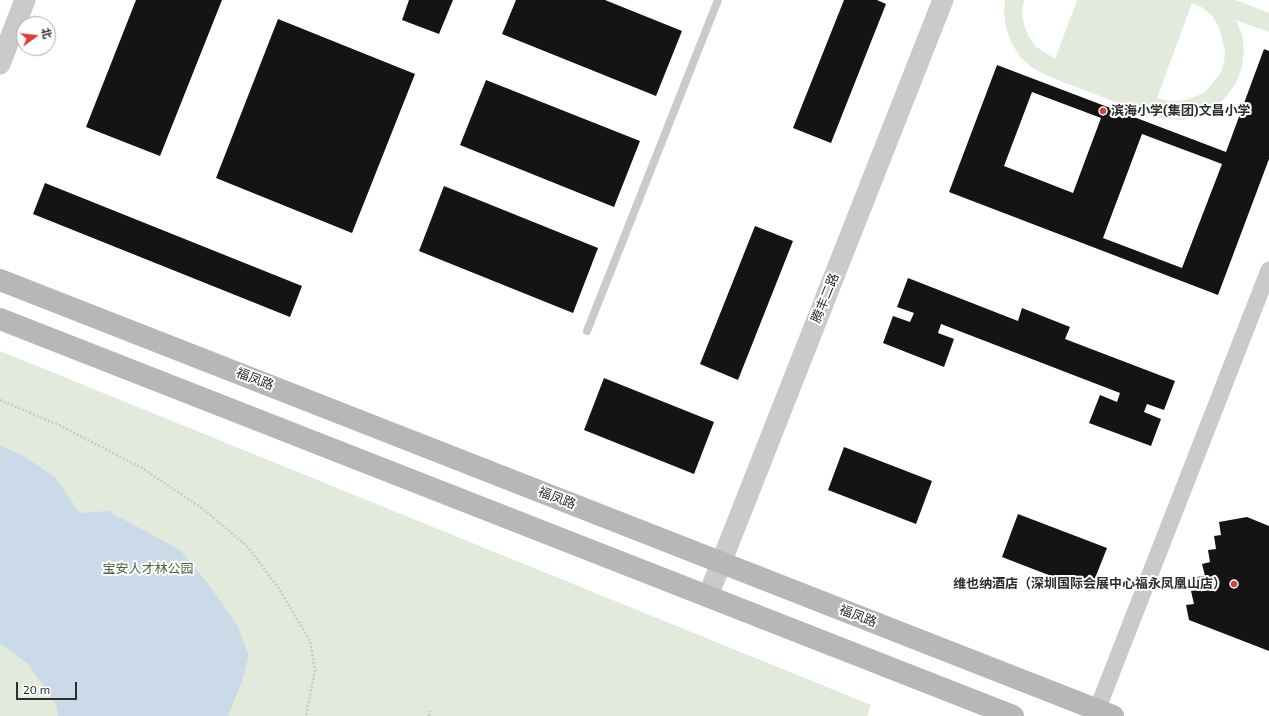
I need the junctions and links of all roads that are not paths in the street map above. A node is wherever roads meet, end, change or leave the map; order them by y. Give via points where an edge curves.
1 (25, 0) edge
2 (718, 0) edge
3 (943, 0) edge
4 (0, 64) edge
5 (1269, 270) edge
6 (0, 280) edge
7 (0, 319) edge
8 (587, 331) dead end
9 (721, 562) junction
10 (708, 596) junction
11 (1105, 713) edge
12 (1013, 716) edge

1 - 4 street
2 - 8 lane
3 - 9 street, 腾丰二路
5 - 11 street
6 - 9 main road, 福凤路
7 - 10 main road
9 - 10 street, 腾丰二路
9 - 11 main road, 福凤路
10 - 12 main road

